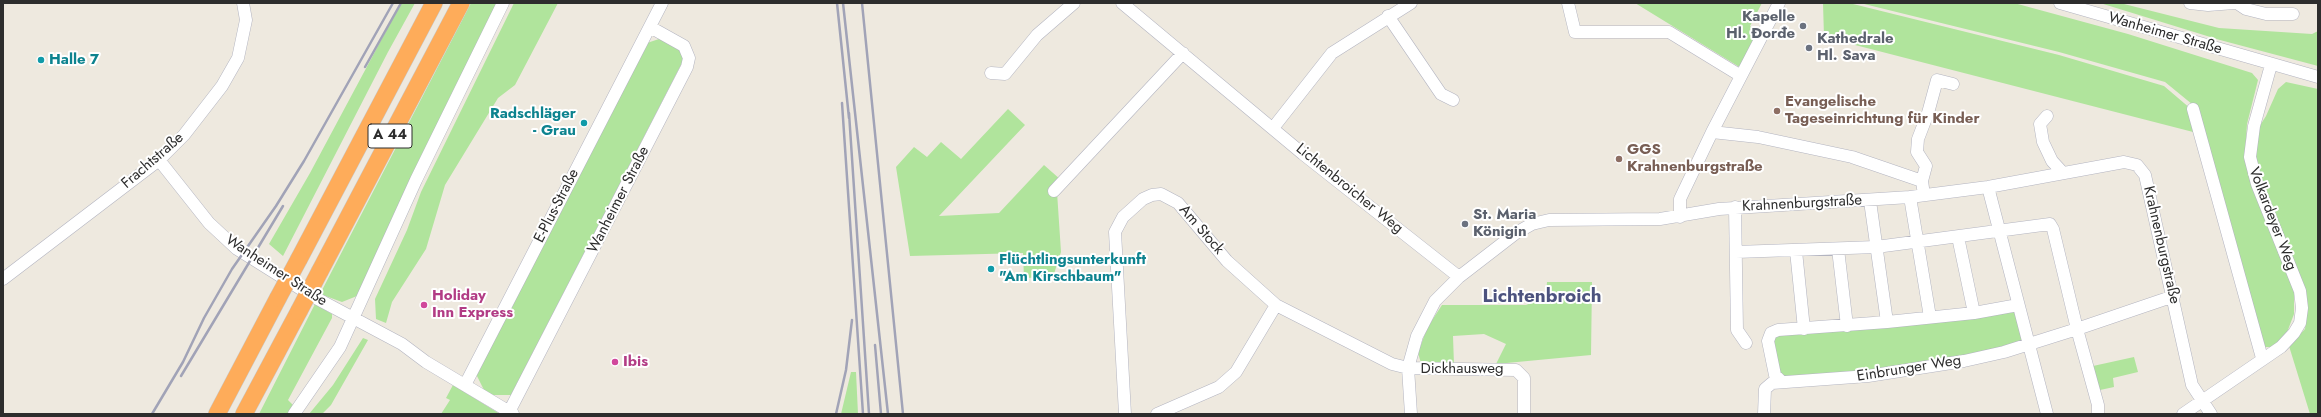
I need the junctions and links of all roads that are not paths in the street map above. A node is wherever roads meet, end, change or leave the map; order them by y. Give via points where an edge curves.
1 (243, 3) edge
2 (434, 3) edge
3 (461, 3) edge
4 (503, 3) edge
5 (662, 3) edge
6 (1074, 3) edge
7 (1122, 3) edge
8 (1411, 3) edge
9 (1568, 3) edge
10 (1779, 3) edge
11 (2060, 3) edge
12 (2190, 3) edge
13 (2234, 3) edge
14 (2237, 3) edge
15 (2293, 14) dead end
16 (1388, 16) junction
17 (650, 27) junction
18 (1183, 53) junction
19 (2271, 65) junction
20 (991, 73) dead end
21 (1741, 76) junction
22 (2318, 77) edge
23 (1953, 84) dead end
24 (1453, 100) dead end
25 (2193, 109) dead end
26 (2047, 116) dead end
27 (1273, 128) junction
28 (1712, 132) junction
29 (159, 160) junction
30 (2063, 173) junction
31 (1922, 181) junction
32 (1988, 187) junction
33 (1054, 191) dead end
34 (1924, 195) junction
35 (1910, 197) junction
36 (1870, 201) junction
37 (1735, 207) junction
38 (1680, 217) junction
39 (1999, 231) junction
40 (1958, 237) junction
41 (1918, 242) junction
42 (1876, 247) junction
43 (1838, 249) junction
44 (1796, 251) junction
45 (1736, 252) junction
46 (1459, 277) junction
47 (3, 279) edge
48 (2174, 296) junction
49 (1276, 305) junction
50 (2018, 305) junction
51 (1974, 313) junction
52 (1930, 317) junction
53 (354, 318) junction
54 (1887, 322) junction
55 (1846, 326) junction
56 (1804, 328) junction
57 (2077, 329) junction
58 (1746, 343) dead end
59 (2029, 344) junction
60 (2262, 358) junction
61 (1408, 368) junction
62 (1782, 382) junction
63 (465, 385) junction
64 (2201, 400) junction
65 (511, 413) edge
66 (217, 414) edge
67 (244, 414) edge
68 (294, 414) edge
69 (1125, 414) edge
70 (1157, 414) edge
71 (1411, 414) edge
72 (1524, 414) edge
73 (1764, 414) edge
74 (2047, 414) edge
75 (2098, 414) edge
76 (2183, 414) edge
77 (2211, 414) edge

1 - 29 street, Frachtstraße via 246,20 238,58 210,102 184,135
2 - 66 highway, A 44, bridge
3 - 67 highway, A 44, bridge
4 - 53 street via 416,180
5 - 17 street
6 - 20 street via 1037,35 1005,74
7 - 18 street, Lichtenbroicher Weg
8 - 16 street
9 - 21 street via 1575,32 1669,32
10 - 21 street
11 - 19 street, Wanheimer Straße
12 - 13 street
14 - 15 street via 2246,9 2266,14
16 - 24 street via 1441,94
16 - 27 street via 1332,53
17 - 63 street, E-Plus-Straße
17 - 65 street, Wanheimer Straße via 684,46 689,54 689,62
18 - 27 street, Lichtenbroicher Weg
18 - 33 street
19 - 22 street
19 - 60 street, Volkardeyer Weg via 2254,126 2250,157 2257,184 2300,291 2302,308 2300,323 2294,333 2281,347
21 - 28 street
23 - 31 street via 1937,80 1918,139 1917,152 1926,166
25 - 60 street
26 - 30 street via 2040,124 2041,138 2046,152
27 - 46 street, Lichtenbroicher Weg
28 - 31 street via 1758,137 1852,157
28 - 38 street via 1680,199
29 - 47 street, Frachtstraße
29 - 53 street, Wanheimer Straße via 227,242 312,296
30 - 32 street, Krahnenburgstraße
30 - 48 street, Krahnenburgstraße via 2124,162 2137,165 2145,175
31 - 34 street
32 - 34 street, Krahnenburgstraße
32 - 39 street
34 - 35 street, Krahnenburgstraße
35 - 36 street, Krahnenburgstraße
35 - 41 street
36 - 37 street, Krahnenburgstraße
36 - 42 street
37 - 38 street, Krahnenburgstraße
37 - 45 street
38 - 46 street, Krahnenburgstraße via 1549,220 1532,224 1516,233
39 - 40 street
39 - 50 street
39 - 57 street via 2041,224 2052,226
40 - 41 street
40 - 51 street
41 - 42 street
41 - 52 street
42 - 43 street
42 - 54 street
43 - 44 street
43 - 55 street
44 - 45 street
44 - 56 street
45 - 58 street via 1737,330
46 - 61 street via 1435,301 1417,336
48 - 57 street, Einbrunger Weg
48 - 64 street, Krahnenburgstraße via 2192,385
49 - 61 street, Am Stock via 1392,364
49 - 69 street, Am Stock via 1227,261 1178,203 1161,194 1152,194 1143,199 1118,224 1114,241
49 - 70 street via 1236,372 1219,387
50 - 51 street
50 - 59 street
51 - 52 street
52 - 54 street
53 - 63 street, Wanheimer Straße via 402,344
53 - 68 street via 340,346
54 - 55 street
55 - 56 street
56 - 62 street via 1778,330 1770,336 1768,341 1775,374
57 - 59 street, Einbrunger Weg
57 - 75 street via 2098,405
59 - 62 street, Einbrunger Weg via 1964,361 1883,374
59 - 74 street
60 - 64 street, Volkardeyer Weg
61 - 71 street via 1408,401
61 - 72 street, Dickhausweg via 1516,370 1524,378
62 - 73 street, Einbrunger Weg via 1772,383 1765,389
63 - 65 street, Wanheimer Straße
64 - 76 street, Volkardeyer Weg
64 - 77 street, Krahnenburgstraße

